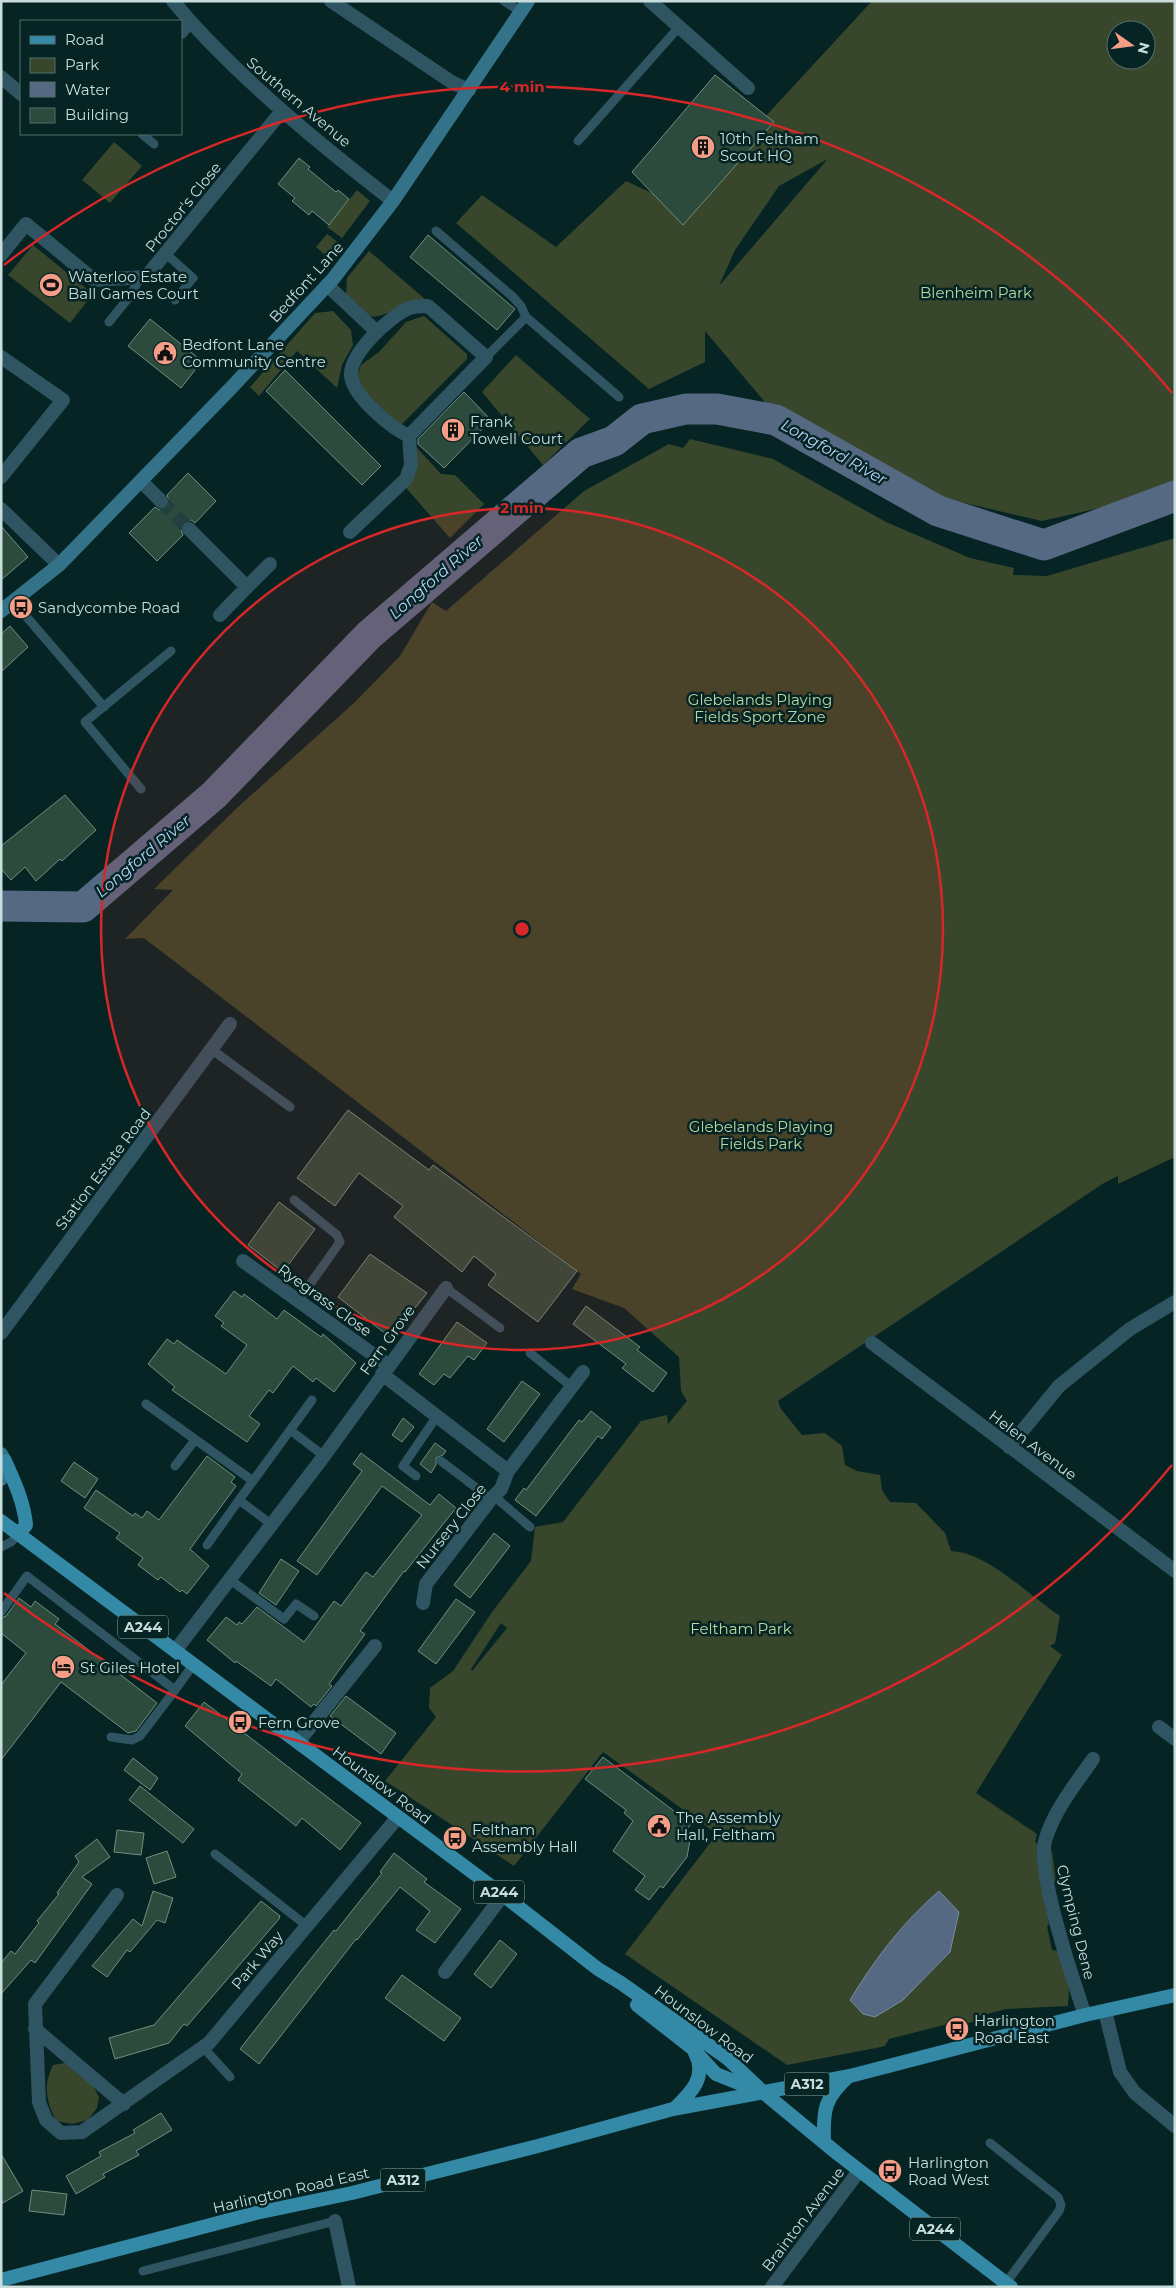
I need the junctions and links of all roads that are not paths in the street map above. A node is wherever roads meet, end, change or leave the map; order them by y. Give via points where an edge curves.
1 (173, 1) edge
2 (331, 1) edge
3 (504, 1) edge
4 (650, 1) edge
5 (524, 6) edge
6 (186, 26) edge
7 (679, 27) junction
8 (1, 77) edge
9 (748, 88) dead end
10 (469, 90) junction
11 (20, 93) edge
12 (282, 110) junction
13 (143, 135) edge
14 (578, 141) dead end
15 (154, 144) dead end
16 (393, 201) junction
17 (436, 231) dead end
18 (1, 254) edge
19 (166, 254) junction
20 (140, 278) junction
21 (327, 285) junction
22 (175, 300) dead end
23 (526, 317) junction
24 (109, 322) dead end
25 (377, 332) junction
26 (1, 357) edge
27 (486, 357) junction
28 (619, 397) dead end
29 (409, 436) junction
30 (1, 477) edge
31 (141, 482) junction
32 (161, 501) tunnel mouth
33 (1, 509) edge
34 (189, 529) tunnel mouth
35 (350, 532) dead end
36 (270, 564) dead end
37 (59, 565) junction
38 (247, 586) junction
39 (14, 601) junction
40 (1, 611) edge
41 (220, 615) dead end
42 (171, 651) dead end
43 (104, 706) junction
44 (141, 789) dead end
45 (230, 1024) dead end
46 (212, 1049) junction
47 (290, 1108) dead end
48 (294, 1200) dead end
49 (244, 1261) dead end
50 (446, 1288) joint
51 (298, 1301) junction
52 (1175, 1302) edge
53 (500, 1328) dead end
54 (1, 1333) edge
55 (872, 1343) dead end
56 (530, 1353) dead end
57 (385, 1370) junction
58 (583, 1372) dead end
59 (572, 1387) junction
60 (312, 1400) dead end
61 (146, 1404) dead end
62 (437, 1416) junction
63 (290, 1430) junction
64 (195, 1440) junction
65 (1009, 1447) junction
66 (324, 1456) junction
67 (3, 1458) edge
68 (442, 1461) dead end
69 (175, 1466) dead end
70 (508, 1471) junction
71 (416, 1476) dead end
72 (1, 1479) edge
73 (253, 1481) junction
74 (493, 1498) junction
75 (239, 1500) junction
76 (1, 1521) edge
77 (271, 1524) junction
78 (530, 1528) dead end
79 (19, 1534) junction
80 (207, 1545) dead end
81 (1, 1548) edge
82 (1175, 1572) edge
83 (229, 1579) junction
84 (423, 1603) dead end
85 (1, 1612) edge
86 (314, 1616) dead end
87 (375, 1646) dead end
88 (175, 1651) junction
89 (193, 1664) junction
90 (175, 1690) junction
91 (1159, 1727) dead end
92 (111, 1737) dead end
93 (1175, 1739) edge
94 (298, 1742) junction
95 (1093, 1759) dead end
96 (398, 1817) junction
97 (215, 1854) dead end
98 (117, 1895) dead end
99 (503, 1895) junction
100 (307, 1926) junction
101 (598, 1969) junction
102 (446, 1972) dead end
103 (1175, 1995) edge
104 (1105, 2011) junction
105 (1085, 2015) junction
106 (35, 2029) junction
107 (203, 2047) junction
108 (692, 2048) junction
109 (850, 2076) junction
110 (230, 2077) dead end
111 (764, 2093) junction
112 (124, 2104) junction
113 (673, 2109) junction
114 (1175, 2126) edge
115 (824, 2142) junction
116 (990, 2143) dead end
117 (859, 2171) junction
118 (335, 2221) joint
119 (143, 2271) dead end
120 (1, 2280) edge
121 (1008, 2285) edge
122 (349, 2287) edge
123 (772, 2287) edge

1 - 6 street, Southern Avenue
2 - 10 street via 453,83
3 - 5 lane
4 - 7 street
5 - 10 main road, Bedfont Lane
6 - 12 street, Southern Avenue
7 - 9 street
7 - 14 lane
8 - 11 street
10 - 16 main road, Bedfont Lane
12 - 16 street, Southern Avenue
12 - 19 street, Proctor's Close
13 - 15 lane
16 - 21 main road, Bedfont Lane
17 - 23 lane via 513,297
18 - 20 street via 26,224 94,280
19 - 20 street, Proctor's Close via 146,277
19 - 22 lane via 194,278
20 - 24 lane
21 - 25 street
21 - 31 main road, Bedfont Lane
23 - 27 lane
23 - 28 lane
25 - 27 street via 406,310 428,306
25 - 29 street via 354,362 354,385 370,406
26 - 30 street via 63,400
27 - 29 street
29 - 35 street via 411,465 406,479
31 - 32 street
31 - 37 main road, Bedfont Lane
33 - 37 street
34 - 38 street
36 - 38 street
37 - 39 main road, Bedfont Lane
38 - 41 street
39 - 40 main road, Bedfont Lane
39 - 43 lane
42 - 43 lane
43 - 44 lane via 85,722
45 - 46 street, Station Estate Road
46 - 47 lane
46 - 54 street, Station Estate Road
48 - 51 lane via 337,1235 340,1242
49 - 51 street, Ryegrass Close
50 - 53 lane
50 - 57 street, Fern Grove
51 - 57 street, Ryegrass Close
52 - 65 street via 1130,1329 1059,1386
55 - 65 street, Helen Avenue
56 - 59 lane
57 - 62 street
57 - 66 street, Fern Grove
58 - 59 street, Nursery Close
59 - 70 street, Nursery Close
60 - 63 lane
61 - 64 lane
62 - 70 street
62 - 71 lane via 402,1466
63 - 66 lane
63 - 73 lane
64 - 69 lane
64 - 73 lane
65 - 82 street, Helen Avenue
66 - 77 street, Fern Grove
67 - 72 main road
67 - 79 main road via 15,1482 25,1518 26,1525
68 - 74 lane
70 - 74 street, Nursery Close via 501,1489
73 - 75 lane
74 - 78 lane
74 - 84 street, Nursery Close via 426,1584
75 - 77 lane
75 - 80 lane
76 - 79 main road, Hounslow Road / A244
77 - 83 street, Fern Grove
79 - 81 lane
79 - 88 main road, Hounslow Road / A244
83 - 86 lane via 284,1619 296,1604
83 - 88 street, Fern Grove
85 - 90 lane via 27,1576
87 - 94 street
88 - 89 main road, Hounslow Road / A244
89 - 90 lane
89 - 94 main road, Hounslow Road / A244
90 - 92 lane via 140,1736 132,1740
91 - 93 street
94 - 96 main road, Hounslow Road / A244
95 - 105 street, Clymping Dene via 1060,1805 1043,1857 1062,1941
96 - 99 main road, Hounslow Road / A244
96 - 100 street, Park Way
97 - 100 lane
98 - 106 street, Park Way via 34,2004
99 - 101 main road, Hounslow Road / A244
99 - 102 street
100 - 107 street, Park Way
101 - 108 main road, Hounslow Road / A244 via 614,1988
101 - 111 main road, Hounslow Road / A244 via 622,1982 727,2058
103 - 104 main road, A312
104 - 105 main road, A312
104 - 114 street via 1120,2072 1135,2093
105 - 109 main road, A312
106 - 112 street
106 - 112 street, Park Way via 39,2102 46,2120 61,2133 82,2132
107 - 110 lane
107 - 112 street, Park Way
108 - 111 main road, Hounslow Road / A244 via 716,2074
108 - 113 main road via 698,2058 699,2079 694,2089
109 - 111 main road, A312
109 - 115 main road via 834,2090 824,2111
111 - 113 main road, Harlington Road East / A312
111 - 115 main road, Hounslow Road / A244
113 - 120 main road, Harlington Road East / A312
115 - 117 main road, Hounslow Road / A244
116 - 121 lane via 1058,2197 1061,2205
117 - 121 main road, Hounslow Road / A244
117 - 123 street, Brainton Avenue
118 - 119 lane
118 - 122 street

